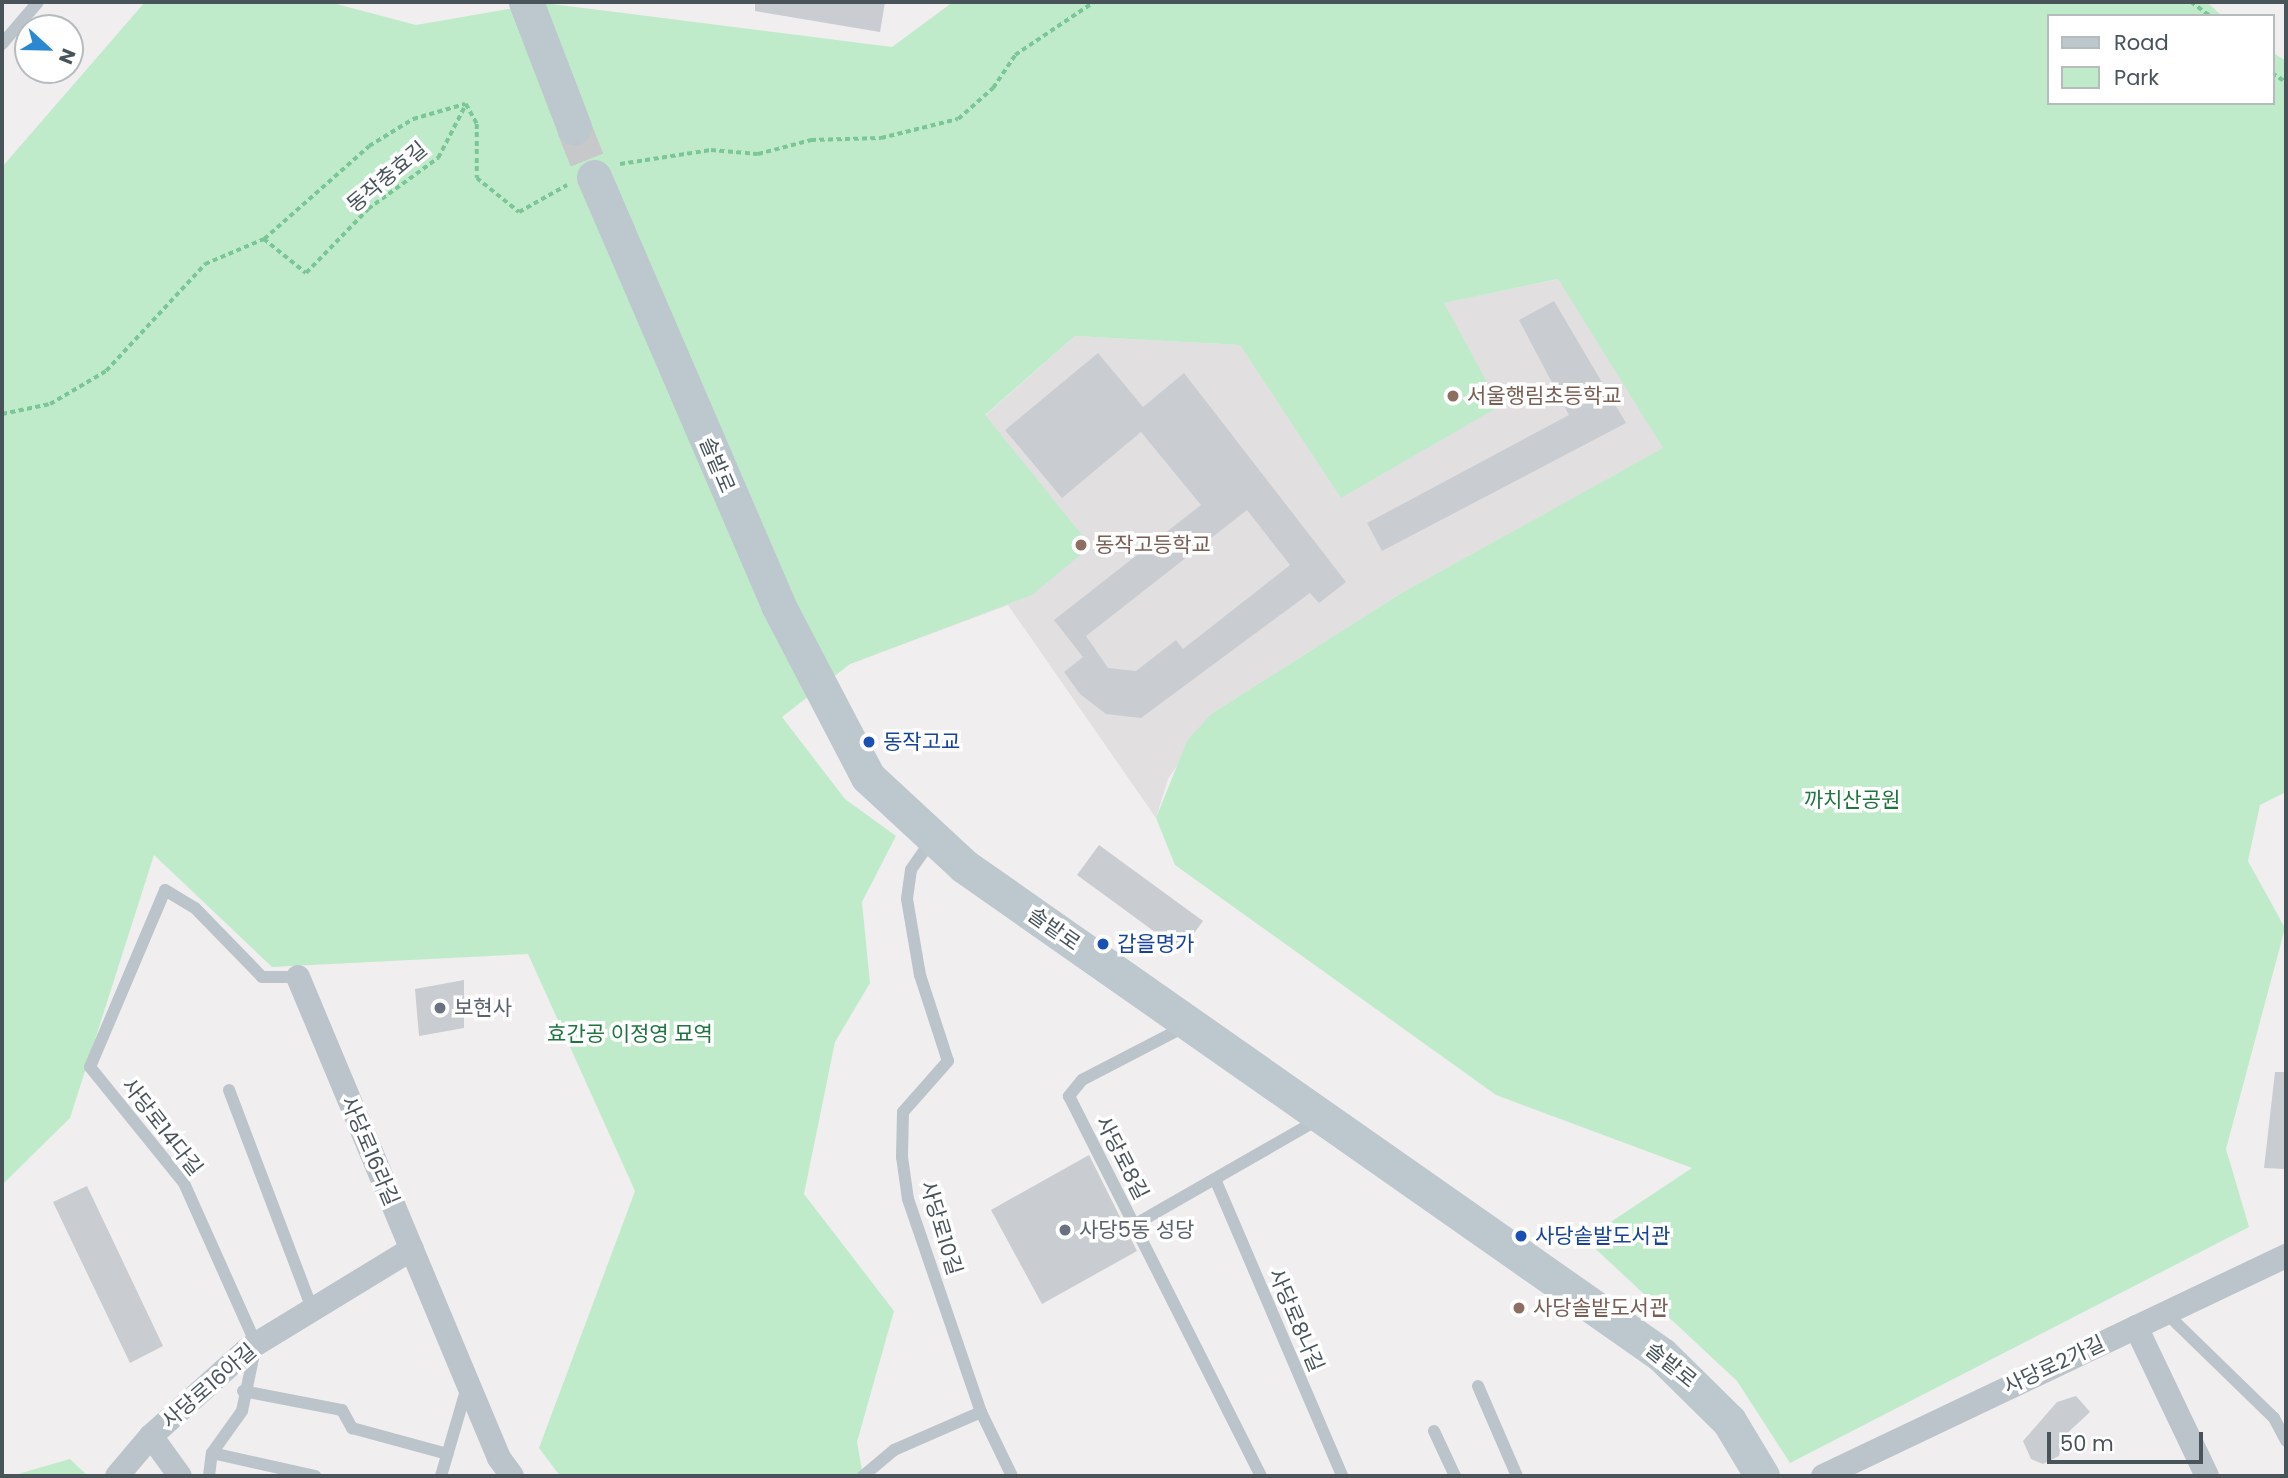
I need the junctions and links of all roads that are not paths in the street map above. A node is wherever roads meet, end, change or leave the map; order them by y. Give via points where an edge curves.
1 (38, 2) edge
2 (526, 2) edge
3 (2, 44) edge
4 (574, 127) tunnel mouth
5 (593, 175) tunnel mouth
6 (932, 840) junction
7 (165, 890) joint
8 (298, 977) joint
9 (1190, 1024) junction
10 (229, 1090) dead end
11 (1323, 1118) junction
12 (1215, 1179) junction
13 (1134, 1225) junction
14 (412, 1249) junction
15 (2286, 1256) edge
16 (313, 1311) junction
17 (2166, 1312) junction
18 (2136, 1327) junction
19 (256, 1345) junction
20 (468, 1383) junction
21 (1478, 1386) dead end
22 (243, 1391) junction
23 (981, 1412) junction
24 (1434, 1431) dead end
25 (151, 1436) junction
26 (2286, 1441) edge
27 (212, 1453) junction
28 (448, 1454) junction
29 (117, 1476) edge
30 (180, 1476) edge
31 (209, 1476) edge
32 (315, 1476) edge
33 (441, 1476) edge
34 (512, 1476) edge
35 (863, 1476) edge
36 (1012, 1476) edge
37 (1261, 1476) edge
38 (1342, 1476) edge
39 (1455, 1476) edge
40 (1517, 1476) edge
41 (1762, 1476) edge
42 (1824, 1476) edge
43 (2207, 1476) edge

1 - 3 lane
2 - 4 street
5 - 6 street, 솔밭로 via 823,701 868,777
6 - 9 street, 솔밭로
6 - 23 lane, 사당로10길 via 911,870 907,899 920,975 948,1061 903,1112 902,1157 908,1199
7 - 8 lane, 사당로16라길 via 195,908 262,977
7 - 19 lane, 사당로14다길 via 90,1067 184,1183
8 - 14 street, 사당로16라길
9 - 11 street, 솔밭로
9 - 13 lane, 사당로8길 via 1082,1080 1069,1096
10 - 16 lane
11 - 12 lane
11 - 41 street, 솔밭로 via 1662,1355 1729,1421
12 - 13 lane
12 - 38 lane, 사당로8나길
13 - 37 lane, 사당로8길
14 - 16 street, 사당로16아길
14 - 20 street, 사당로16라길
15 - 17 street, 사당로2가길
16 - 19 street, 사당로16아길
17 - 18 street, 사당로2가길
17 - 26 lane via 2274,1418
18 - 42 street, 사당로2가길
18 - 43 street
19 - 22 lane
19 - 25 street, 사당로16아길
20 - 28 lane
20 - 34 street, 사당로16라길
21 - 40 lane
22 - 27 lane via 242,1411
22 - 28 lane via 342,1410 352,1428
23 - 35 lane via 894,1450
23 - 36 lane, 사당로10길
24 - 39 lane
25 - 29 street, 사당로16아길
25 - 30 street
27 - 31 lane
27 - 32 lane
28 - 33 lane

